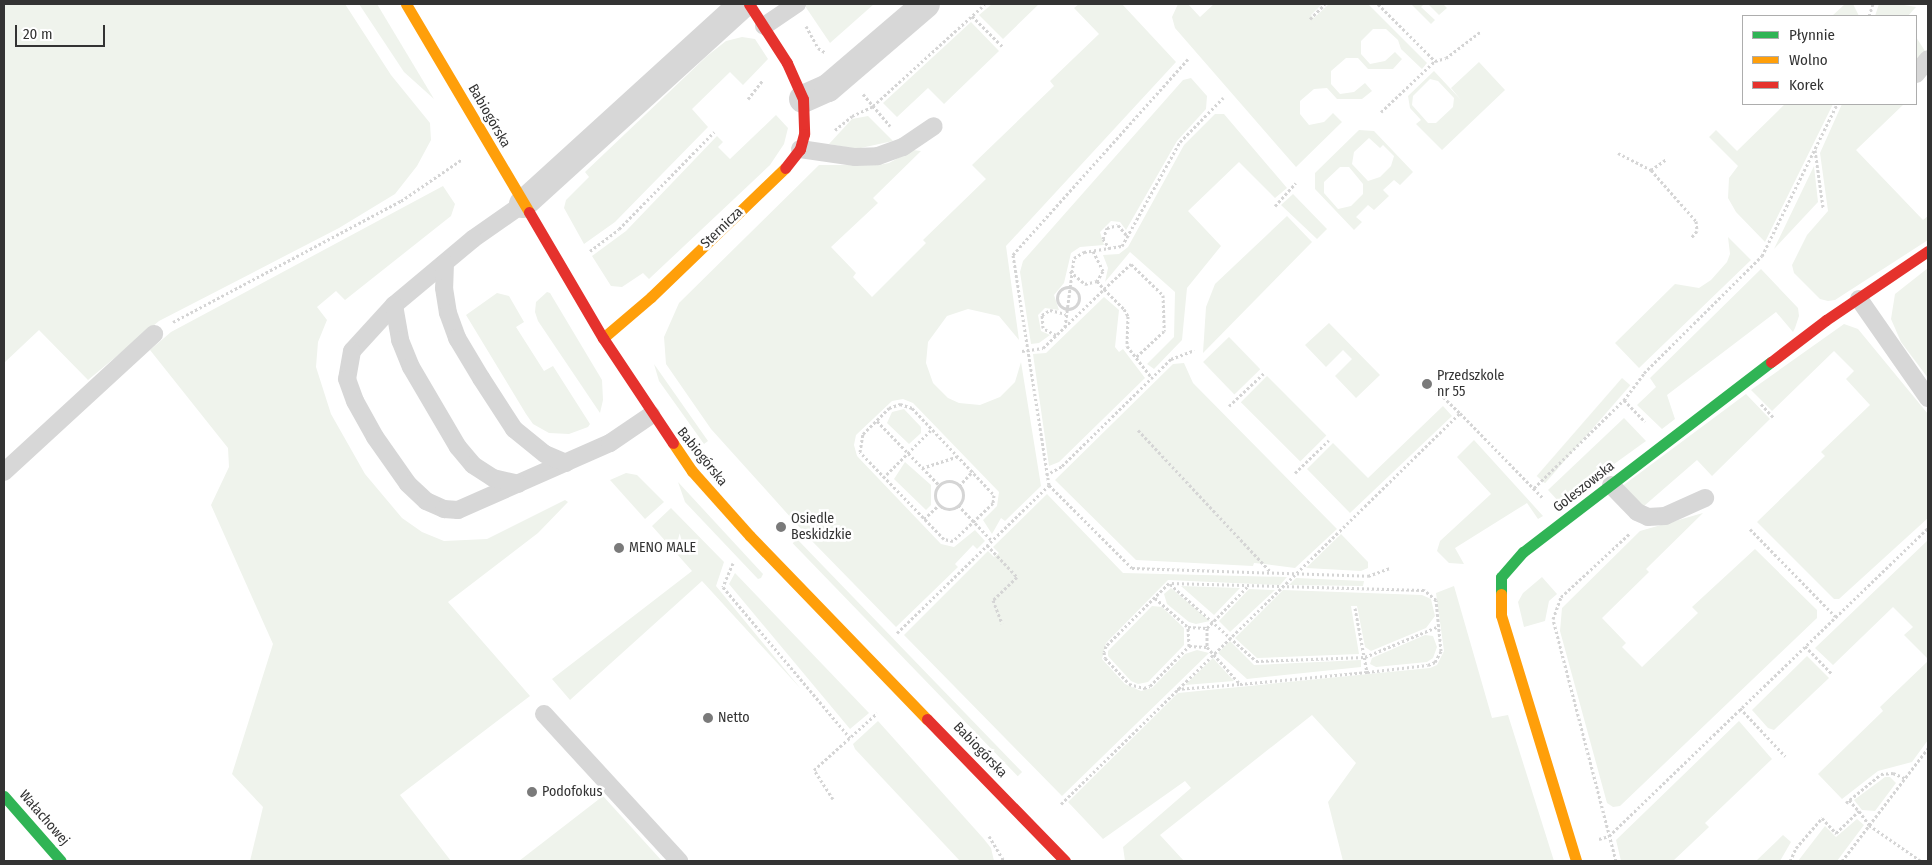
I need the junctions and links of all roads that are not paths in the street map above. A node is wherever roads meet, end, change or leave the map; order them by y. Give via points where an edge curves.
1 (406, 4) edge
2 (743, 4) edge
3 (750, 4) edge
4 (926, 4) edge
5 (796, 5) edge
6 (764, 26) junction
7 (1928, 59) edge
8 (1917, 73) edge
9 (803, 99) junction
10 (934, 126) dead end
11 (800, 149) junction
12 (523, 204) junction
13 (1928, 251) edge
14 (446, 263) junction
15 (1859, 299) junction
16 (394, 305) junction
17 (154, 334) road end
18 (603, 338) junction
19 (1928, 398) edge
20 (651, 415) junction
21 (566, 463) junction
22 (4, 472) edge
23 (518, 484) junction
24 (1611, 485) junction
25 (1705, 498) dead end
26 (544, 714) dead end
27 (4, 796) edge
28 (61, 861) edge
29 (679, 861) edge
30 (1065, 861) edge
31 (1576, 861) edge

1 - 12 street, Babiogórska
2 - 12 street
3 - 6 street
4 - 9 street via 828,88
5 - 6 lane
6 - 9 street via 787,63
7 - 8 lane
9 - 11 street via 804,134
10 - 11 lane via 903,147 878,156 855,157
11 - 18 street, Sternicza via 789,164 651,297
12 - 14 lane via 473,239
12 - 18 street, Babiogórska
13 - 15 street, Goleszowska
14 - 16 lane
14 - 21 lane via 444,288 448,313 457,338 476,370 514,429 545,454
15 - 19 lane
15 - 24 street, Goleszowska via 1826,320
16 - 23 lane via 400,340 411,368 458,447 473,465 494,478
16 - 23 lane via 352,351 348,379 363,416 402,476 426,501 444,509 458,510
17 - 22 lane
18 - 20 street, Babiogórska
20 - 21 lane via 610,443
20 - 30 street, Babiogórska via 692,471 750,536
21 - 23 lane
24 - 25 lane via 1637,512 1648,517 1665,516
24 - 31 street, Goleszowska via 1509,564 1501,576 1499,594 1501,614 1530,718
26 - 29 lane
27 - 28 street, Wałachowej

